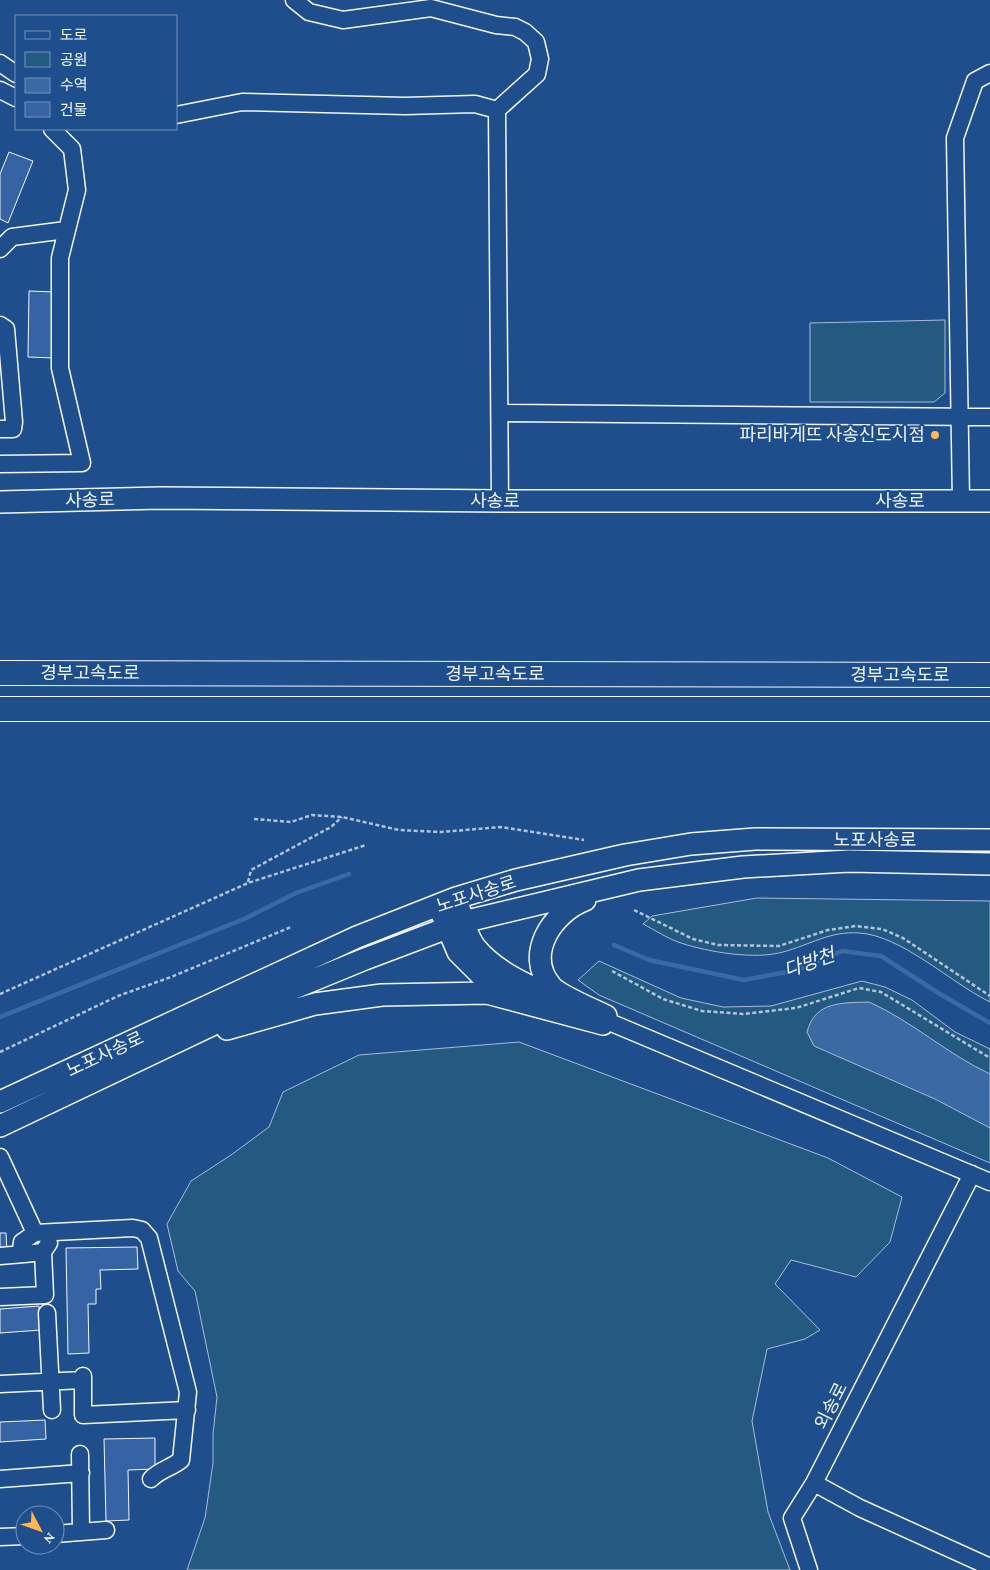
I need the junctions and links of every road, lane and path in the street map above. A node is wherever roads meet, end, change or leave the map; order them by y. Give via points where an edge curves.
1 (294, 0) edge
2 (0, 63) edge
3 (15, 73) edge
4 (990, 73) edge
5 (0, 90) edge
6 (15, 98) edge
7 (498, 110) junction
8 (178, 115) edge
9 (53, 130) edge
10 (66, 230) junction
11 (0, 249) edge
12 (0, 325) edge
13 (501, 413) junction
14 (990, 417) edge
15 (960, 418) junction
16 (0, 429) edge
17 (0, 464) edge
18 (961, 501) junction
19 (990, 501) edge
20 (0, 502) edge
21 (500, 502) junction
22 (0, 673) edge
23 (990, 675) edge
24 (990, 709) edge
25 (0, 710) edge
26 (342, 817) junction
27 (254, 819) dead end
28 (584, 840) dead end
29 (990, 840) edge
30 (366, 845) dead end
31 (990, 864) edge
32 (248, 883) junction
33 (625, 884) junction
34 (448, 901) junction
35 (634, 910) dead end
36 (455, 924) junction
37 (291, 927) dead end
38 (612, 971) dead end
39 (0, 994) edge
40 (990, 996) edge
41 (608, 1022) junction
42 (172, 1045) junction
43 (0, 1052) edge
44 (990, 1058) edge
45 (0, 1102) edge
46 (0, 1126) edge
47 (0, 1157) edge
48 (972, 1174) junction
49 (990, 1182) edge
50 (6, 1187) edge
51 (35, 1232) junction
52 (56, 1232) junction
53 (43, 1252) junction
54 (24, 1254) junction
55 (0, 1256) edge
56 (0, 1297) edge
57 (47, 1313) dead end
58 (50, 1381) junction
59 (0, 1384) edge
60 (52, 1410) dead end
61 (187, 1410) junction
62 (80, 1454) dead end
63 (80, 1473) junction
64 (0, 1479) edge
65 (151, 1479) dead end
66 (814, 1483) junction
67 (106, 1530) dead end
68 (81, 1532) junction
69 (65, 1533) edge
70 (15, 1536) edge
71 (0, 1537) edge
72 (990, 1567) edge
73 (809, 1570) edge

1 - 7 street via 309,12 343,20 431,8 525,32 536,42 540,59 537,74
2 - 3 street
4 - 15 street via 975,81 955,138
5 - 6 street
7 - 8 street via 475,104 405,106 242,102
7 - 13 street
9 - 10 street via 72,150 77,190
10 - 11 street via 12,237
10 - 17 street via 60,258 60,368 82,463
12 - 16 street via 6,329 14,422 13,429
13 - 15 street
13 - 21 street
14 - 15 street
15 - 18 street
18 - 19 main road, 사송로
18 - 21 main road, 사송로
20 - 21 main road, 사송로 via 160,498
22 - 23 highway, 경부고속도로
24 - 25 highway, 경부고속도로
26 - 27 path via 312,815 291,822
26 - 28 path via 399,830 441,832 501,827
26 - 32 path via 331,828 251,870
29 - 34 main road, 노포사송로 via 755,839 691,844 625,855 516,880
30 - 32 path
31 - 33 main road, 노포사송로 via 849,862 743,868
32 - 39 path
33 - 36 main road, 노포사송로
33 - 41 main road via 572,905 542,942 539,954 541,969 552,987
34 - 36 main road
34 - 45 main road, 노포사송로 via 357,937
35 - 40 path via 693,939 718,945 779,946 828,930 856,926 882,929 902,938
36 - 41 main road via 458,952 480,974 508,992
36 - 42 main road, 노포사송로 via 260,1002
37 - 43 path via 118,996
38 - 44 path via 663,999 702,1011 743,1014 796,1008 859,988 881,992
41 - 42 main road via 486,993 382,995 315,1004
41 - 48 street
42 - 46 main road, 노포사송로
47 - 50 street
48 - 49 street
48 - 66 street, 외송로
50 - 51 street
51 - 52 street
51 - 54 street via 22,1242
52 - 53 street
52 - 61 street via 133,1228 142,1230 149,1238 188,1392
53 - 54 street
53 - 56 street via 45,1295
54 - 55 street
57 - 58 street
58 - 59 street
58 - 60 street
58 - 61 street via 83,1378 84,1415
61 - 65 street via 181,1460
62 - 63 street
63 - 64 street
63 - 68 street
66 - 72 street via 860,1508
66 - 73 street, 외송로 via 792,1518
67 - 68 street
68 - 69 street
70 - 71 street

